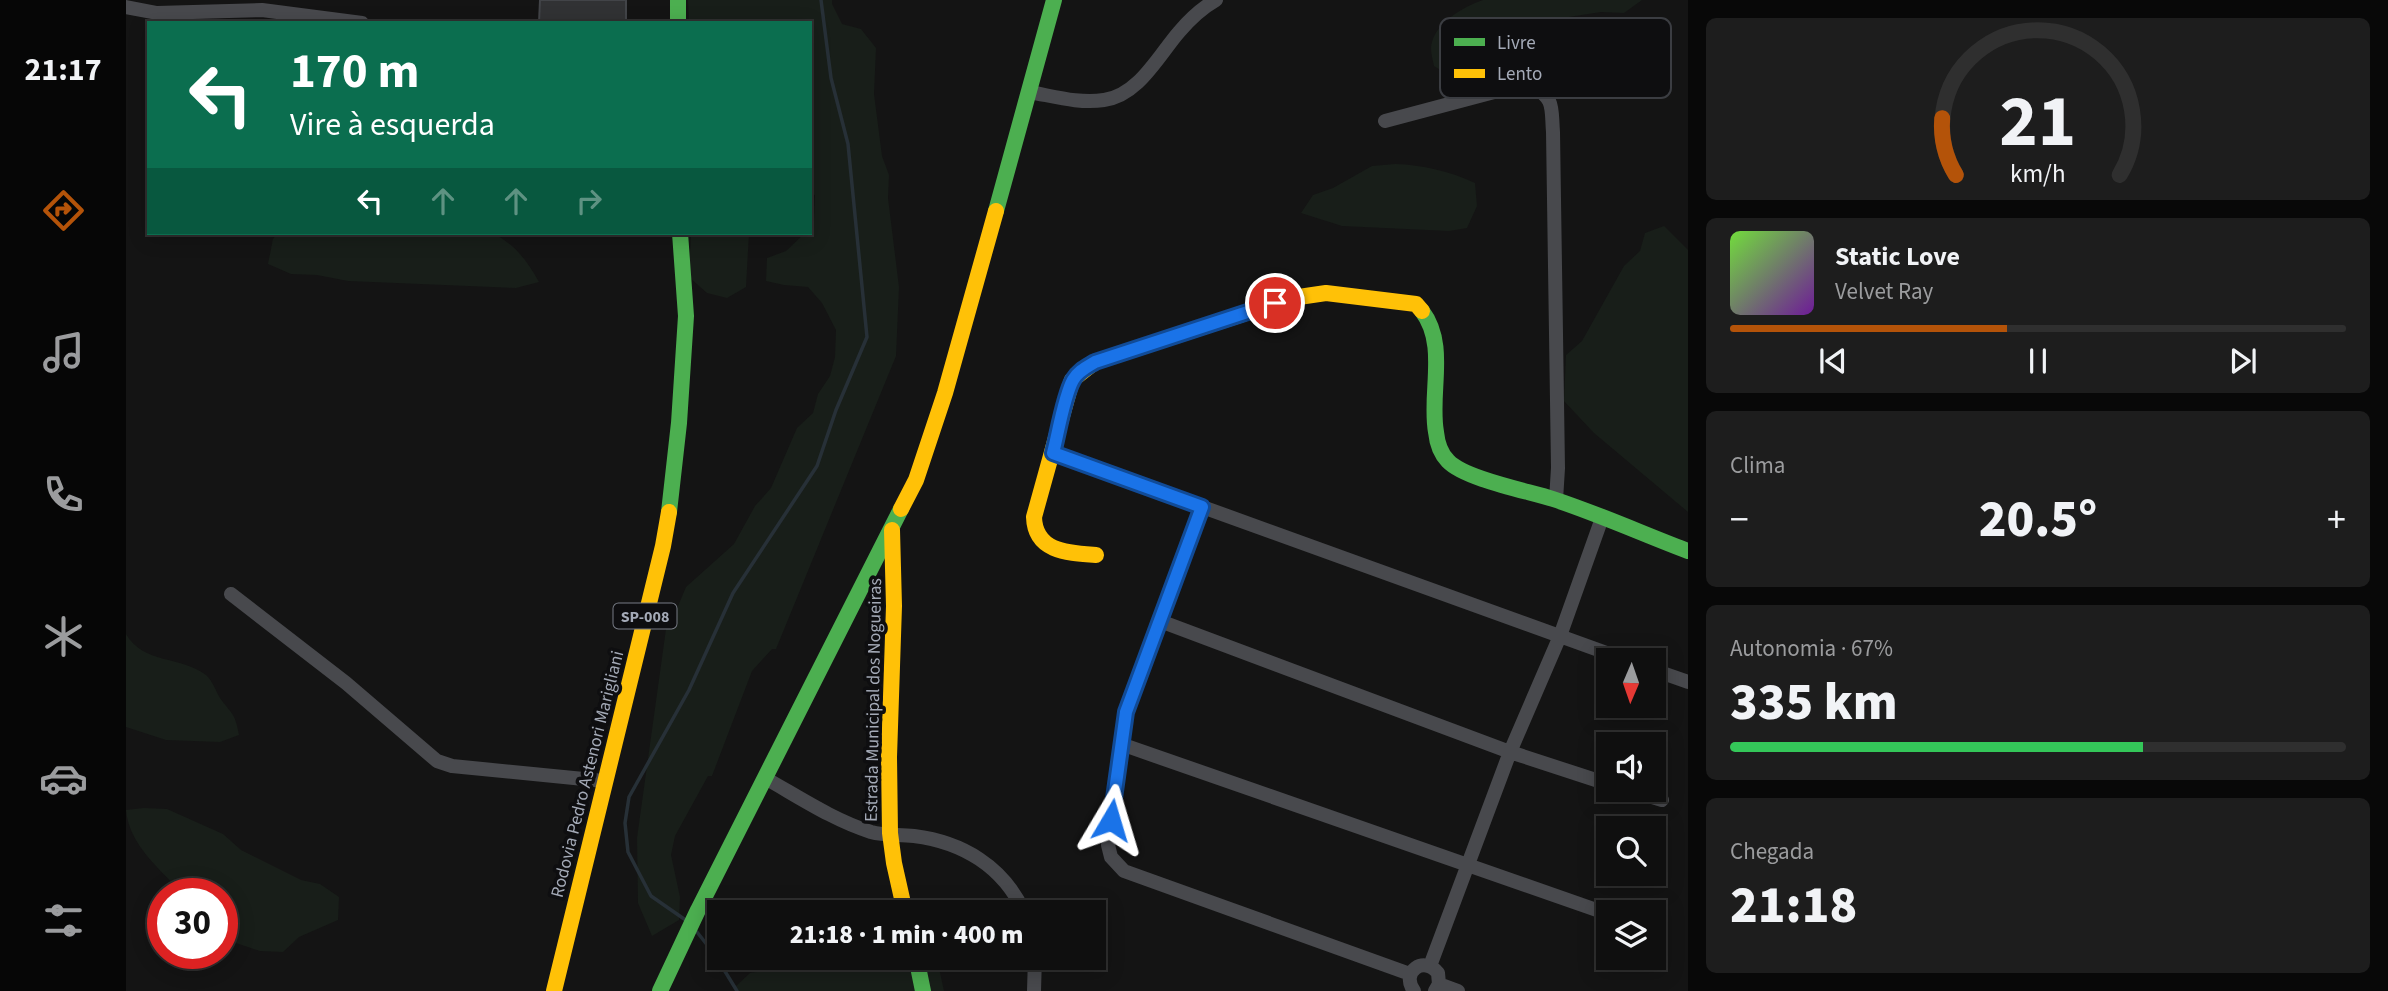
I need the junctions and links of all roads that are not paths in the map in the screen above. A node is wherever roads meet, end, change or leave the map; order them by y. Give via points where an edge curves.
1 (678, 0) edge
2 (1054, 0) edge
3 (1216, 0) edge
4 (126, 7) edge
5 (347, 21) edge
6 (678, 21) edge
7 (1029, 92) junction
8 (1472, 98) edge
9 (1549, 98) edge
10 (1385, 121) dead end
11 (680, 235) edge
12 (1053, 453) junction
13 (1556, 500) junction
14 (1202, 507) junction
15 (1602, 518) junction
16 (892, 529) junction
17 (1688, 551) edge
18 (1096, 555) dead end
19 (231, 594) dead end
20 (1160, 621) junction
21 (1560, 636) junction
22 (1596, 649) edge
23 (1666, 674) edge
24 (1688, 682) edge
25 (1121, 744) junction
26 (1510, 752) junction
27 (765, 778) junction
28 (1596, 779) edge
29 (604, 781) junction
30 (890, 836) junction
31 (1467, 865) junction
32 (903, 900) edge
33 (1019, 900) edge
34 (1596, 910) edge
35 (1430, 966) junction
36 (919, 970) edge
37 (1035, 970) edge
38 (1410, 974) junction
39 (1437, 987) edge
40 (554, 991) edge
41 (660, 991) edge
42 (923, 991) edge
43 (1034, 991) edge
44 (1414, 991) edge
45 (1458, 991) edge

1 - 6 street
2 - 7 street
3 - 7 street via 1181,29 1128,91 1108,100 1086,102
4 - 5 street via 157,13 262,10
7 - 16 street via 944,393 916,480
8 - 10 street
9 - 13 street
11 - 29 street, Rodovia Pedro Astenori Marigliani / SP-008 via 686,316 671,501
12 - 13 street via 1073,380 1095,362 1259,307 1326,293 1416,304 1424,311 1435,342 1436,441 1447,460 1464,470
12 - 14 street
12 - 18 street via 1034,517 1035,533 1045,543 1075,554
13 - 15 street
14 - 20 street
14 - 21 street
15 - 17 street
15 - 21 street
16 - 27 street
16 - 30 street, Estrada Municipal dos Nogueiras
19 - 29 street via 346,682 437,761
20 - 25 street via 1134,685
20 - 26 street
21 - 22 street
21 - 26 street
23 - 24 street
25 - 31 street
25 - 38 street via 1108,845 1111,857 1124,871
26 - 28 street
26 - 31 street
27 - 30 street via 836,818
27 - 41 street
29 - 40 street, Rodovia Pedro Astenori Marigliani / SP-008
30 - 32 street, Estrada Municipal dos Nogueiras
30 - 33 street via 939,839 969,851
31 - 34 street
31 - 35 street
35 - 38 street via 1415,968
35 - 39 street via 1438,973
36 - 42 street
37 - 43 street
38 - 44 street
39 - 45 street

